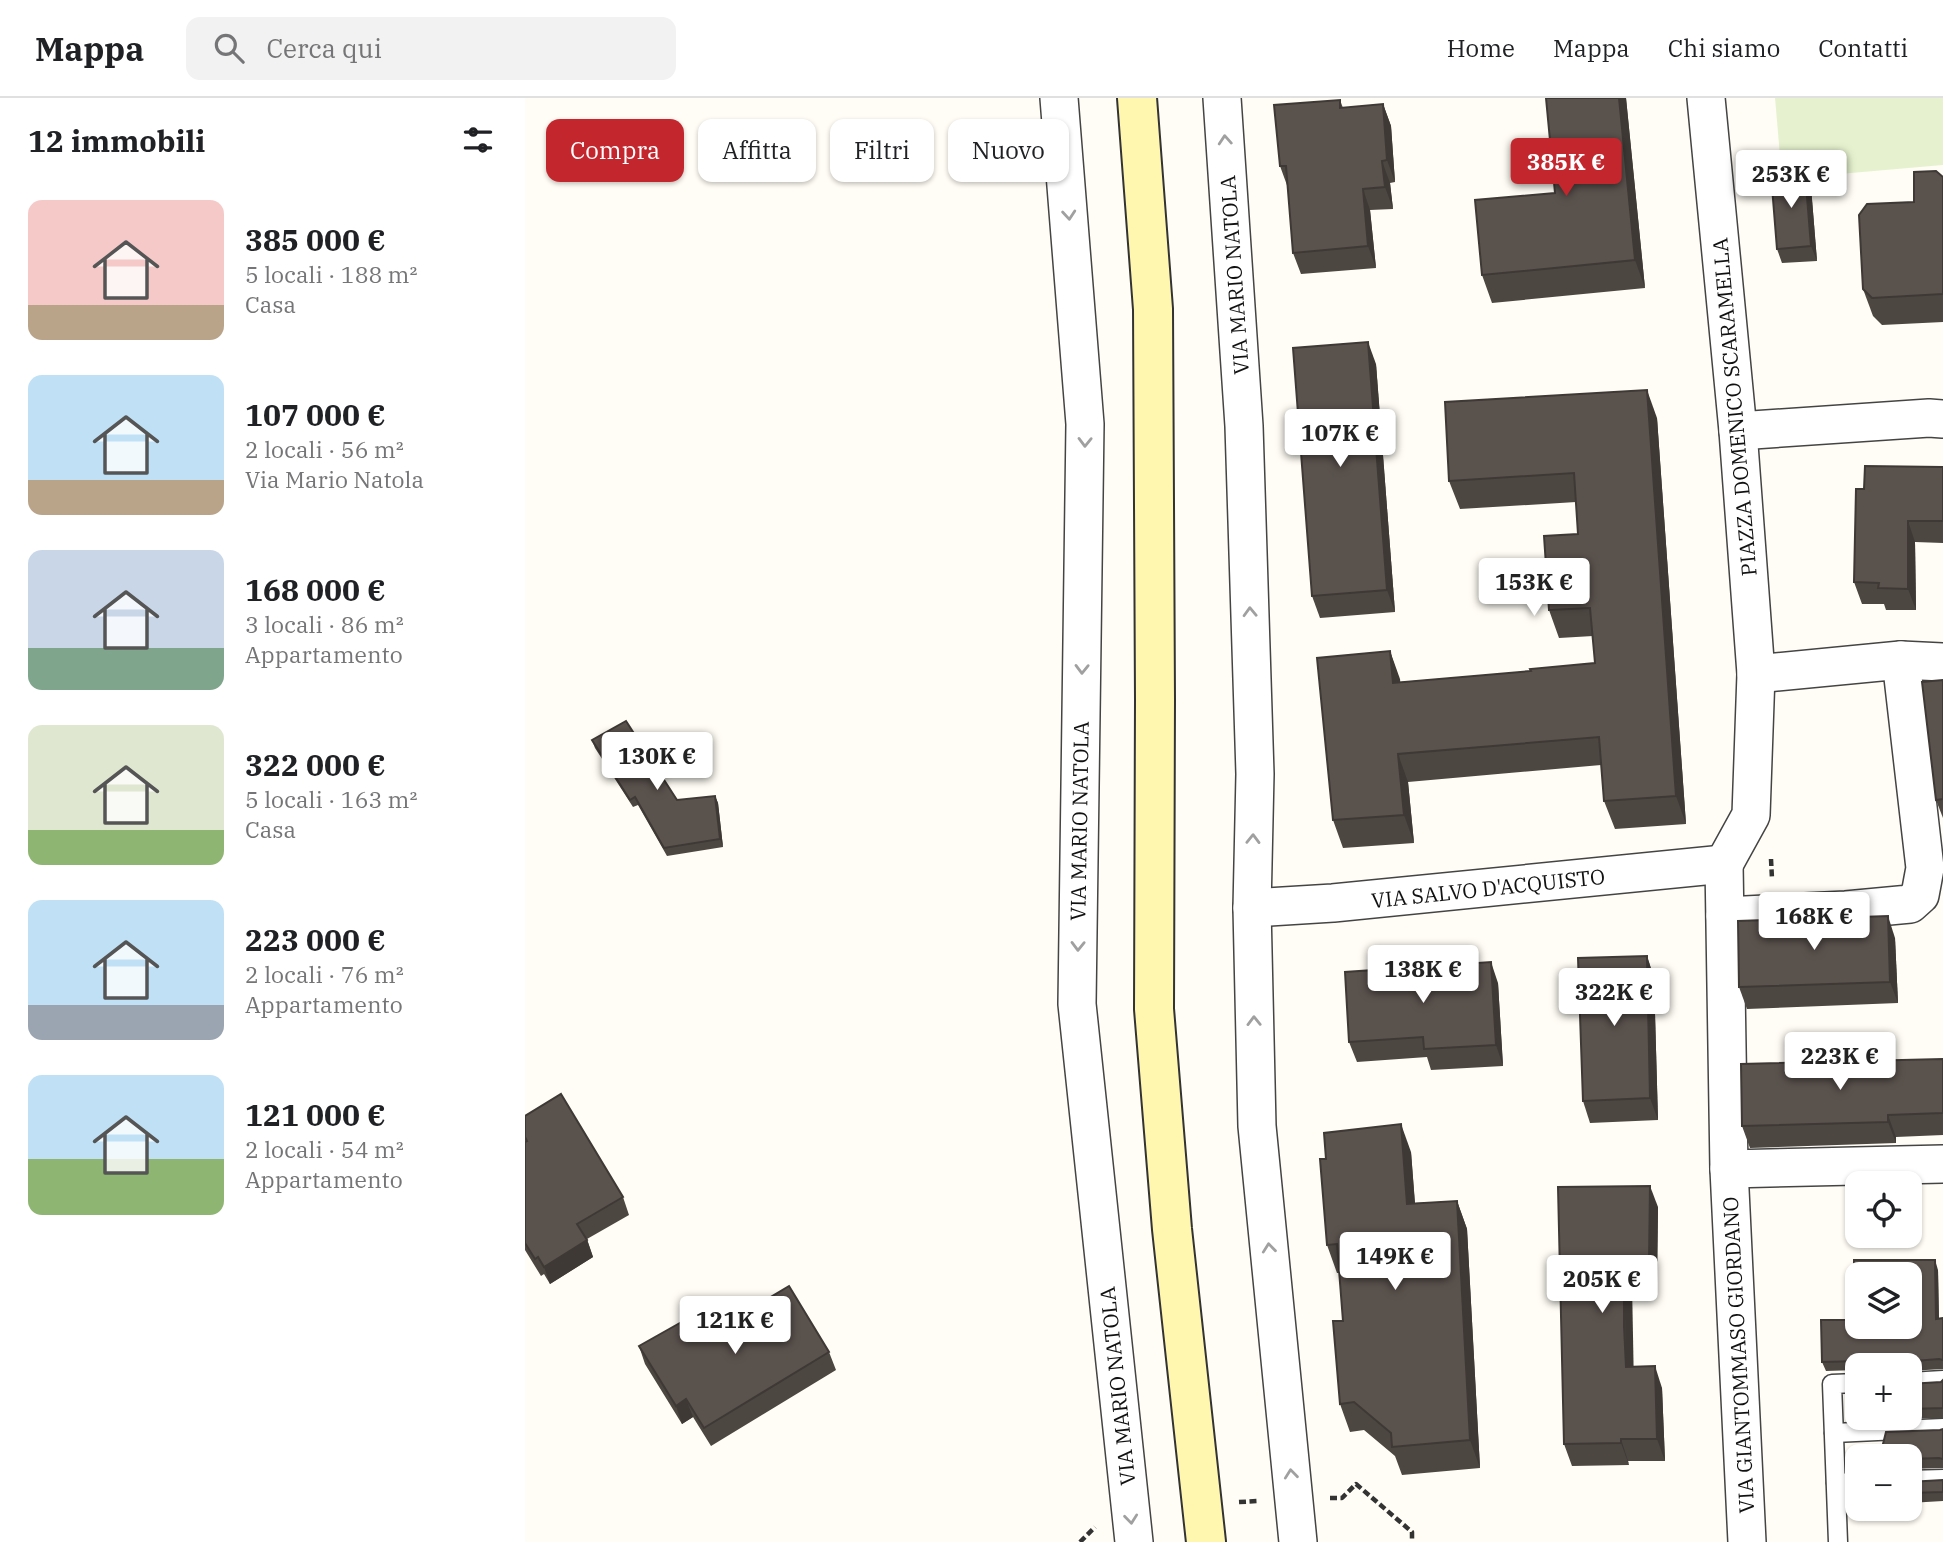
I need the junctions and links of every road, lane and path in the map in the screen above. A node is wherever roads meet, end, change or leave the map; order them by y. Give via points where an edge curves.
1 (1059, 98) edge
2 (1137, 98) edge
3 (1222, 98) edge
4 (1706, 98) edge
5 (1943, 419) edge
6 (1738, 431) junction
7 (1901, 660) junction
8 (1943, 662) edge
9 (1756, 674) junction
10 (1724, 864) junction
11 (1934, 868) edge
12 (1252, 908) junction
13 (1725, 916) junction
14 (1943, 1164) edge
15 (1729, 1168) junction
16 (1943, 1380) edge
17 (1922, 1381) edge
18 (1845, 1384) edge
19 (1943, 1428) edge
20 (1834, 1433) junction
21 (1943, 1479) edge
22 (1922, 1480) edge
23 (1836, 1483) junction
24 (1845, 1483) edge
25 (1293, 1500) junction
26 (1202, 1503) junction
27 (1132, 1524) edge
28 (1080, 1542) edge
29 (1206, 1542) edge
30 (1298, 1542) edge
31 (1412, 1542) edge
32 (1747, 1542) edge
33 (1837, 1542) edge

1 -> 27 street, VIA MARIO NATOLA via 1085,424 1077,1004
2 - 26 street via 1153,309 1154,1009
12 -> 3 street, VIA MARIO NATOLA via 1255,774 1244,426
4 - 6 street, PIAZZA DOMENICO SCARAMELLA
5 - 6 street
6 - 9 street, PIAZZA DOMENICO SCARAMELLA
7 - 8 street
7 - 9 street
7 - 11 street
9 - 10 street, PIAZZA DOMENICO SCARAMELLA via 1751,815
10 - 12 street, VIA SALVO D'ACQUISTO
10 - 13 street, VIA GIANTOMMASO GIORDANO
11 - 13 street via 1910,904
25 -> 12 street, VIA MARIO NATOLA via 1257,1126
13 - 15 street, VIA GIANTOMMASO GIORDANO
14 - 15 street, VIA GIANTOMMASO GIORDANO
15 - 32 street, VIA GIANTOMMASO GIORDANO
16 - 17 lane
18 - 20 lane via 1832,1384
19 - 20 lane
20 - 23 lane
21 - 22 lane
23 - 24 lane
23 - 33 lane
25 - 26 path
25 - 30 street, VIA MARIO NATOLA
25 - 31 path via 1342,1498 1356,1485 1412,1532
26 - 29 street
27 - 28 path via 1101,1508 1098,1523

